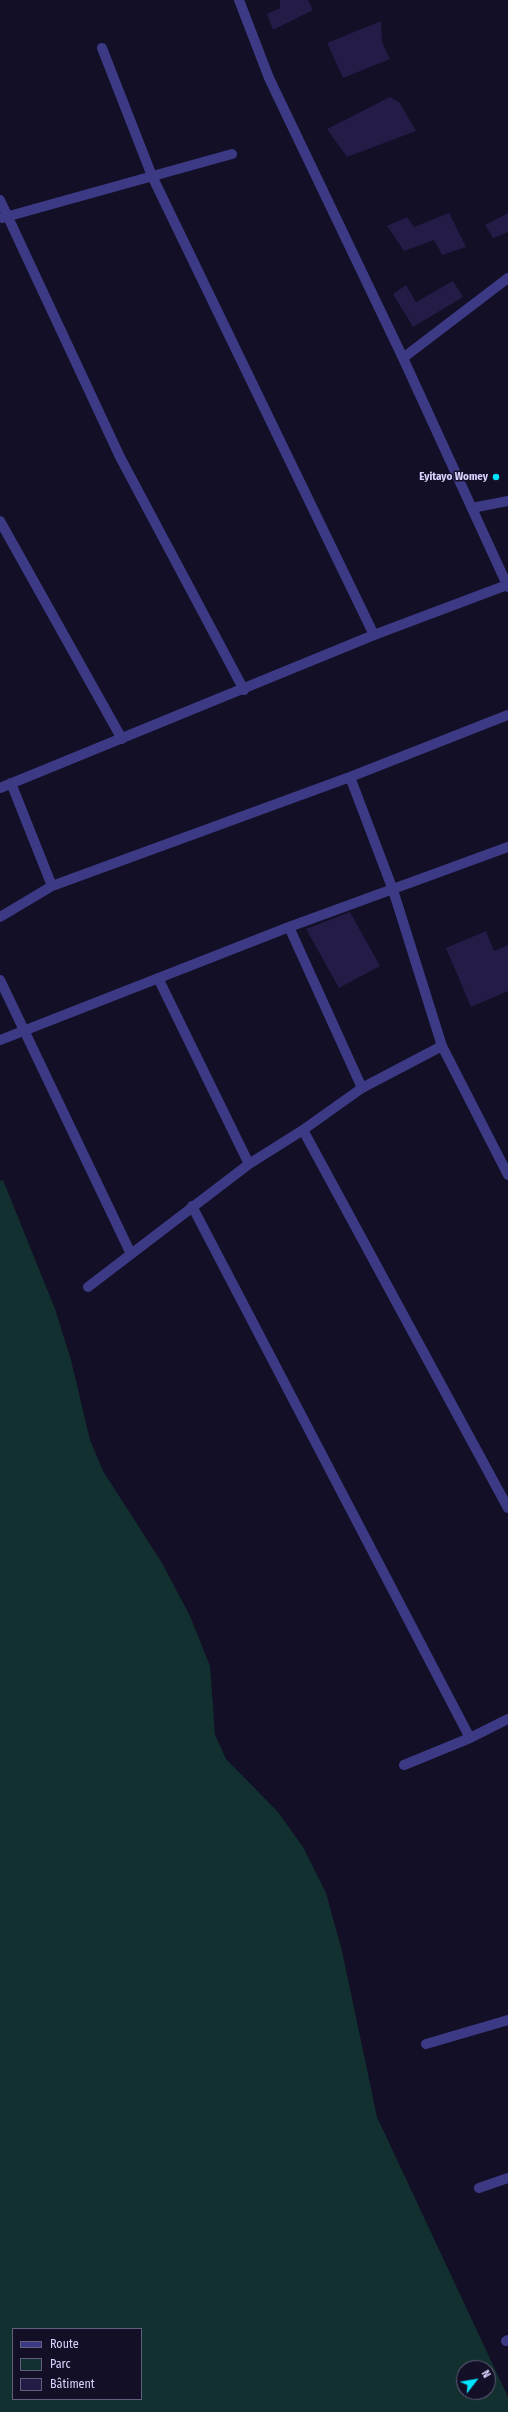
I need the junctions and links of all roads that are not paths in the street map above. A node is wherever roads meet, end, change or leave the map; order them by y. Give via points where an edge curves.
1 (239, 0) edge
2 (102, 48) dead end
3 (232, 154) dead end
4 (152, 176) junction
5 (0, 200) edge
6 (3, 218) edge
7 (508, 278) edge
8 (403, 358) junction
9 (508, 501) edge
10 (472, 508) junction
11 (0, 521) edge
12 (508, 586) edge
13 (374, 635) junction
14 (244, 690) junction
15 (508, 715) edge
16 (122, 739) junction
17 (350, 777) junction
18 (11, 784) junction
19 (0, 788) edge
20 (508, 847) edge
21 (52, 886) junction
22 (393, 890) junction
23 (0, 917) edge
24 (289, 927) junction
25 (158, 978) junction
26 (0, 980) edge
27 (23, 1030) junction
28 (0, 1040) edge
29 (442, 1046) junction
30 (362, 1088) junction
31 (303, 1130) junction
32 (249, 1164) junction
33 (508, 1175) edge
34 (192, 1206) junction
35 (131, 1254) junction
36 (88, 1287) dead end
37 (508, 1508) edge
38 (508, 1719) edge
39 (470, 1738) junction
40 (404, 1765) dead end
41 (508, 2020) edge
42 (426, 2044) dead end
43 (508, 2178) edge
44 (479, 2188) dead end

1 - 8 street via 269,78
2 - 4 street
3 - 4 street
4 - 6 street
4 - 13 street
5 - 6 street
6 - 14 street via 120,457
7 - 8 street
8 - 10 street
9 - 10 street
10 - 12 street
11 - 16 street
12 - 13 street
13 - 14 street
14 - 16 street
15 - 17 street
16 - 18 street
17 - 21 street
17 - 22 street
18 - 19 street
18 - 21 street
20 - 22 street
21 - 23 street
22 - 24 street
22 - 29 street
24 - 25 street
24 - 30 street
25 - 27 street
25 - 32 street
26 - 27 street
27 - 28 street
27 - 35 street
29 - 30 street
29 - 33 street
30 - 31 street
31 - 32 street
31 - 37 street
32 - 34 street
34 - 35 street
34 - 39 street
35 - 36 street
38 - 39 street
39 - 40 street
41 - 42 street
43 - 44 street

